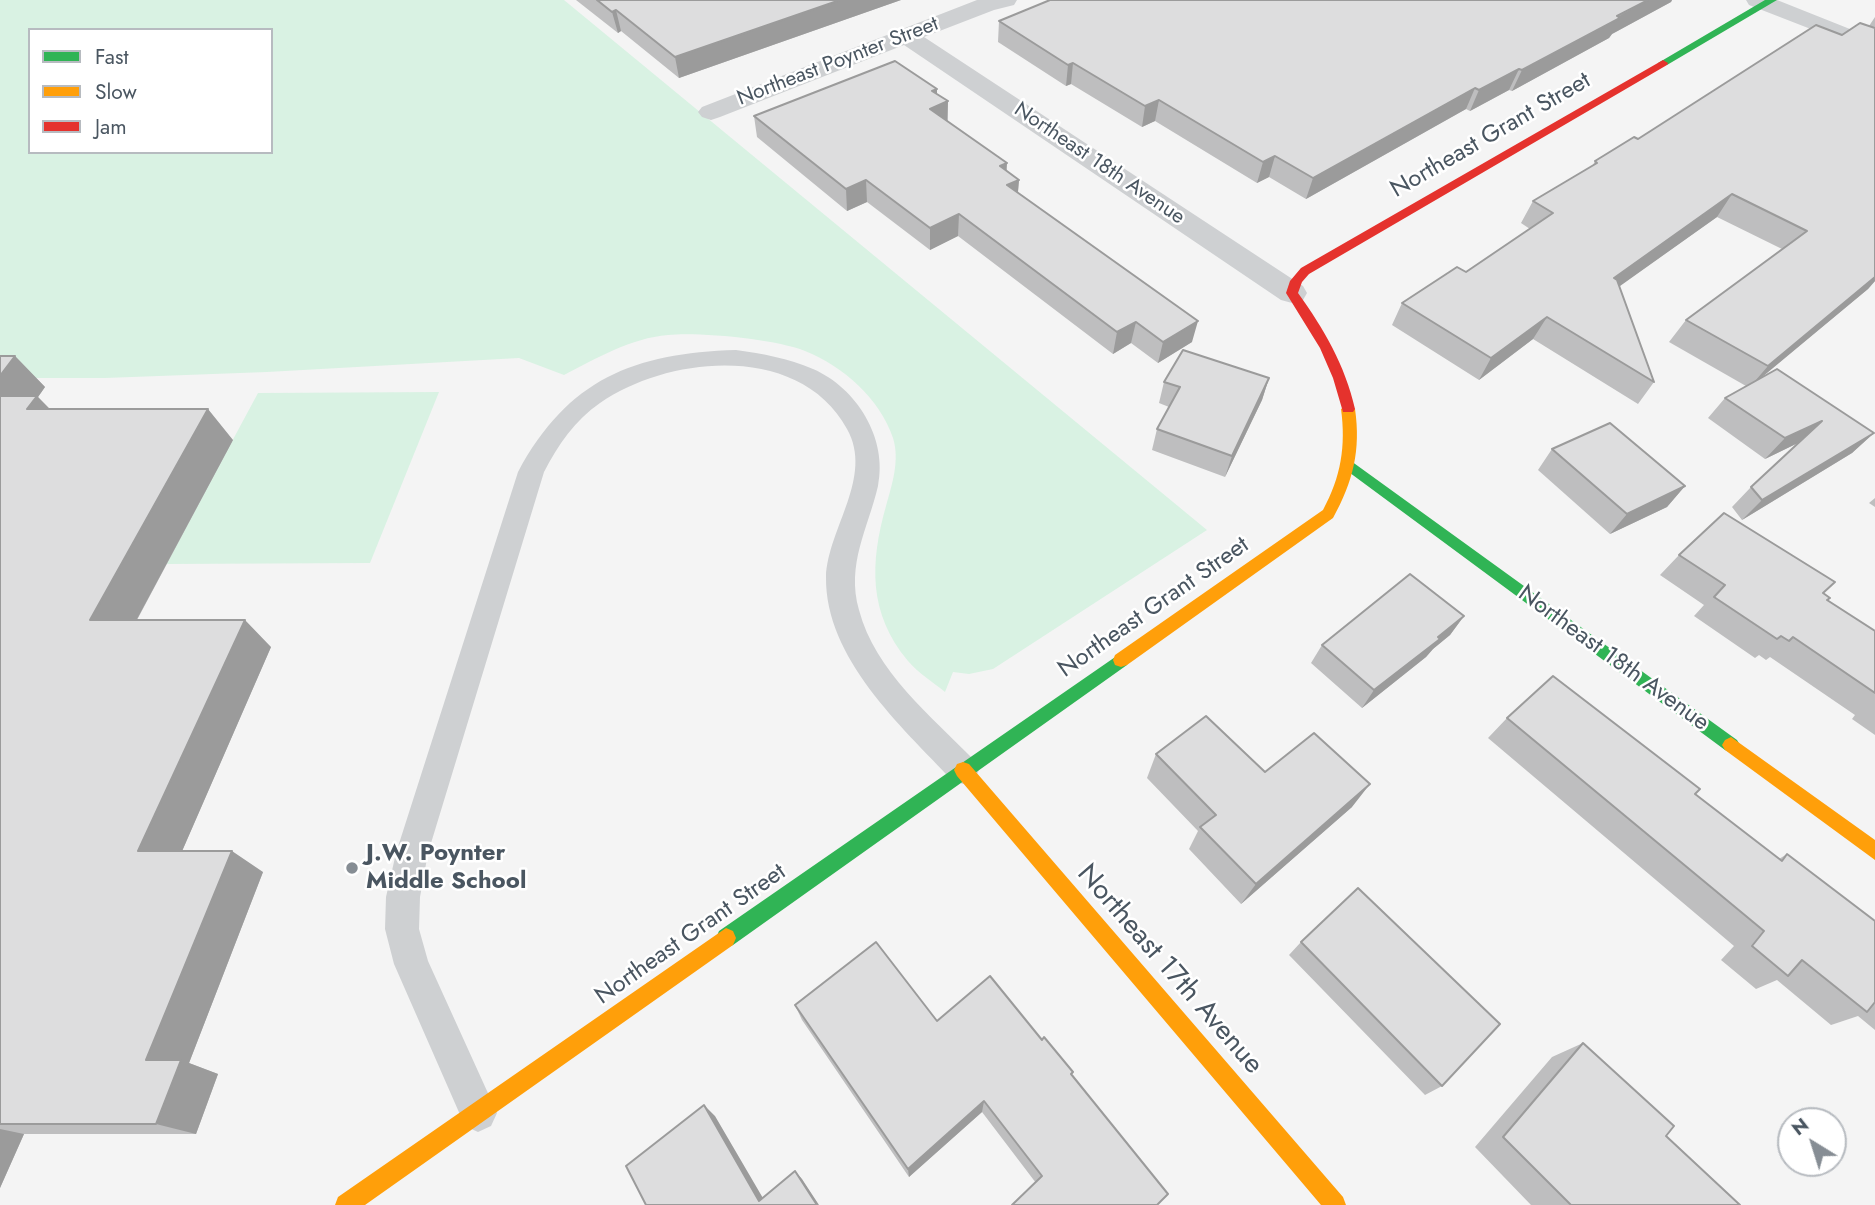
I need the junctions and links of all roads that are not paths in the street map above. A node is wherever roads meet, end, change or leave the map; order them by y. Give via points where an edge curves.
1 (1006, 0) edge
2 (1765, 1) edge
3 (906, 36) junction
4 (1875, 47) edge
5 (711, 112) dead end
6 (1292, 293) junction
7 (1351, 466) junction
8 (963, 770) junction
9 (1875, 851) edge
10 (478, 1113) junction
11 (346, 1205) edge
12 (1335, 1205) edge

1 - 3 street, Northeast Poynter Street
2 - 4 street
2 - 6 street, Northeast Grant Street via 1326,257 1304,271
3 - 5 street, Northeast Poynter Street
3 - 6 street, Northeast 18th Avenue
6 - 7 street, Northeast Grant Street via 1338,371 1349,408
7 - 8 street, Northeast Grant Street via 1345,489 1328,514
7 - 9 street, Northeast 18th Avenue
8 - 10 street, Northeast Grant Street
8 - 10 lane via 864,660 844,609 840,578 845,543 868,482 860,428 845,406 805,375 752,359 723,357 657,368 594,396 546,442 531,472 412,853 403,897 401,929 411,964
8 - 12 street, Northeast 17th Avenue
10 - 11 street, Northeast Grant Street

